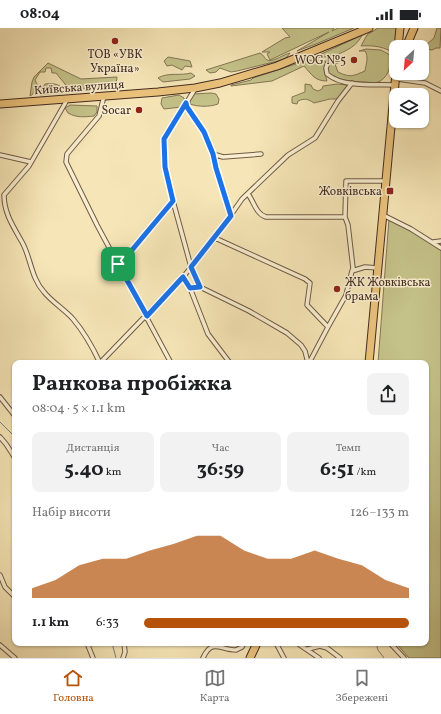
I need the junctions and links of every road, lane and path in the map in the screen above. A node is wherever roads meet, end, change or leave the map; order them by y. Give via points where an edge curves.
1 (369, 28) edge
2 (400, 28) edge
3 (414, 28) edge
4 (399, 40) edge
5 (409, 40) edge
6 (330, 58) dead end
7 (389, 78) edge
8 (397, 80) edge
9 (411, 80) edge
10 (352, 83) junction
11 (195, 88) junction
12 (441, 91) edge
13 (104, 96) junction
14 (68, 99) junction
15 (186, 103) junction
16 (0, 104) edge
17 (213, 154) junction
18 (261, 154) dead end
19 (0, 155) edge
20 (30, 162) junction
21 (385, 181) junction
22 (248, 194) junction
23 (173, 201) junction
24 (383, 215) junction
25 (231, 216) junction
26 (345, 217) junction
27 (215, 238) junction
28 (441, 241) edge
29 (433, 242) junction
30 (441, 248) edge
31 (118, 264) junction
32 (191, 267) junction
33 (378, 268) junction
34 (352, 271) junction
35 (183, 277) junction
36 (200, 287) junction
37 (190, 288) junction
38 (147, 316) junction
39 (328, 327) junction
40 (99, 360) edge
41 (103, 360) edge
42 (169, 360) edge
43 (228, 360) edge
44 (308, 360) edge
45 (311, 360) edge
46 (369, 360) edge
47 (0, 396) edge
48 (12, 412) edge
49 (0, 437) edge
50 (12, 453) edge
51 (0, 575) edge
52 (12, 594) edge
53 (0, 645) edge
54 (88, 646) edge
55 (124, 646) edge
56 (216, 646) edge
57 (216, 646) edge
58 (242, 646) edge
59 (256, 646) edge
60 (278, 646) edge
61 (302, 646) edge
62 (393, 646) edge
63 (308, 650) junction
64 (15, 658) edge
65 (93, 658) edge
66 (123, 658) edge
67 (203, 658) edge
68 (250, 658) edge
69 (284, 658) edge
70 (319, 658) edge
71 (340, 658) edge
72 (404, 658) edge

1 - 11 highway, Київська вулиця via 277,66
2 - 4 highway
3 - 5 highway
6 - 10 street via 326,68 327,74 336,80
7 - 10 street
8 - 21 highway
9 - 12 street via 425,83
10 - 22 street via 319,132 308,143 288,155
11 - 13 highway, Київська вулиця
11 - 15 street
13 - 14 highway, Київська вулиця
13 - 31 street via 98,116 67,154 66,162
14 - 16 highway, Київська вулиця
14 - 20 street
15 - 17 street via 204,132
15 - 23 street via 164,139 165,167
17 - 18 street via 223,157
17 - 25 street
19 - 20 street
20 - 40 street via 4,195 6,211 22,242 36,282 44,293 74,320
21 - 24 highway
21 - 26 street via 346,181
22 - 25 street
22 - 26 street via 261,216
23 - 31 street
23 - 32 street
24 - 29 street
24 - 33 highway
25 - 27 street
26 - 34 street
27 - 32 street
27 - 39 street via 306,279 310,283 307,305
28 - 29 street
29 - 30 street
31 - 38 street
32 - 35 street
32 - 36 street
33 - 34 street
33 - 46 highway
34 - 39 street via 346,294
35 - 37 street
35 - 38 street
36 - 37 street
36 - 44 street via 287,333 301,345
37 - 43 street via 208,334
38 - 41 street
38 - 42 street
39 - 45 street
47 - 48 street
49 - 50 street
51 - 52 street via 5,587
53 - 64 street
54 - 65 street
55 - 66 street
56 - 58 street via 236,650
57 - 67 street via 206,651
59 - 68 highway
60 - 69 street
61 - 63 street
62 - 72 street
63 - 70 street
63 - 71 street via 320,646

